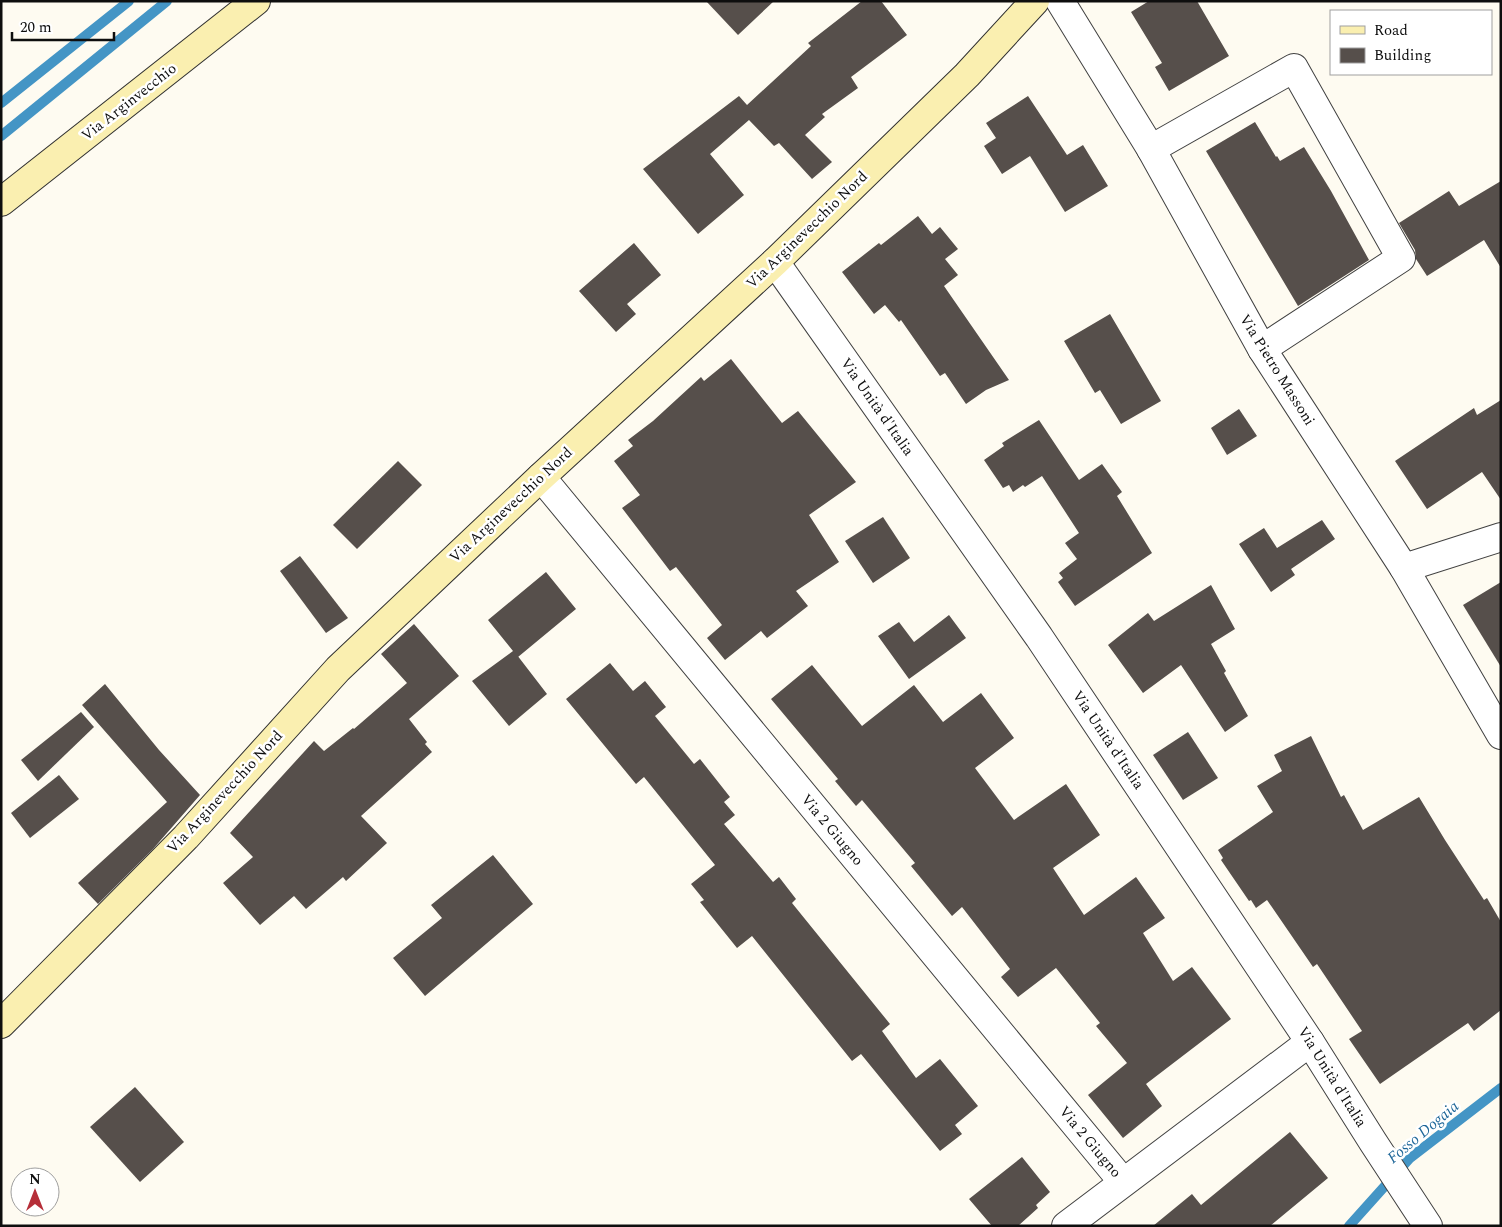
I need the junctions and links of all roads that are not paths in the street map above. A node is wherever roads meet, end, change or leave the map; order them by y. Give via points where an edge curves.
1 (256, 1) edge
2 (1035, 1) edge
3 (1060, 1) edge
4 (1151, 149) junction
5 (1, 202) edge
6 (775, 262) junction
7 (1262, 349) junction
8 (541, 477) junction
9 (1501, 536) edge
10 (1404, 568) junction
11 (1501, 735) edge
12 (1, 1024) edge
13 (1310, 1042) junction
14 (1123, 1182) junction
15 (1066, 1226) edge
16 (1428, 1226) edge

1 - 5 street, Via Arginvecchio
2 - 6 street, Via Arginevecchio Nord via 967,75
3 - 4 street, Via Pietro Massoni
4 - 7 street, Via Pietro Massoni
4 - 7 street via 1294,68 1401,258
6 - 8 street, Via Arginevecchio Nord
6 - 13 street, Via Unità d'Italia via 1039,637
7 - 10 street, Via Pietro Massoni
8 - 12 street, Via Arginevecchio Nord via 338,669 186,837
8 - 14 street, Via 2 Giugno
9 - 10 street
10 - 11 street, Via Pietro Massoni
13 - 14 street, Via 2 Giugno
13 - 16 street, Via Unità d'Italia
14 - 15 street, Via 2 Giugno

